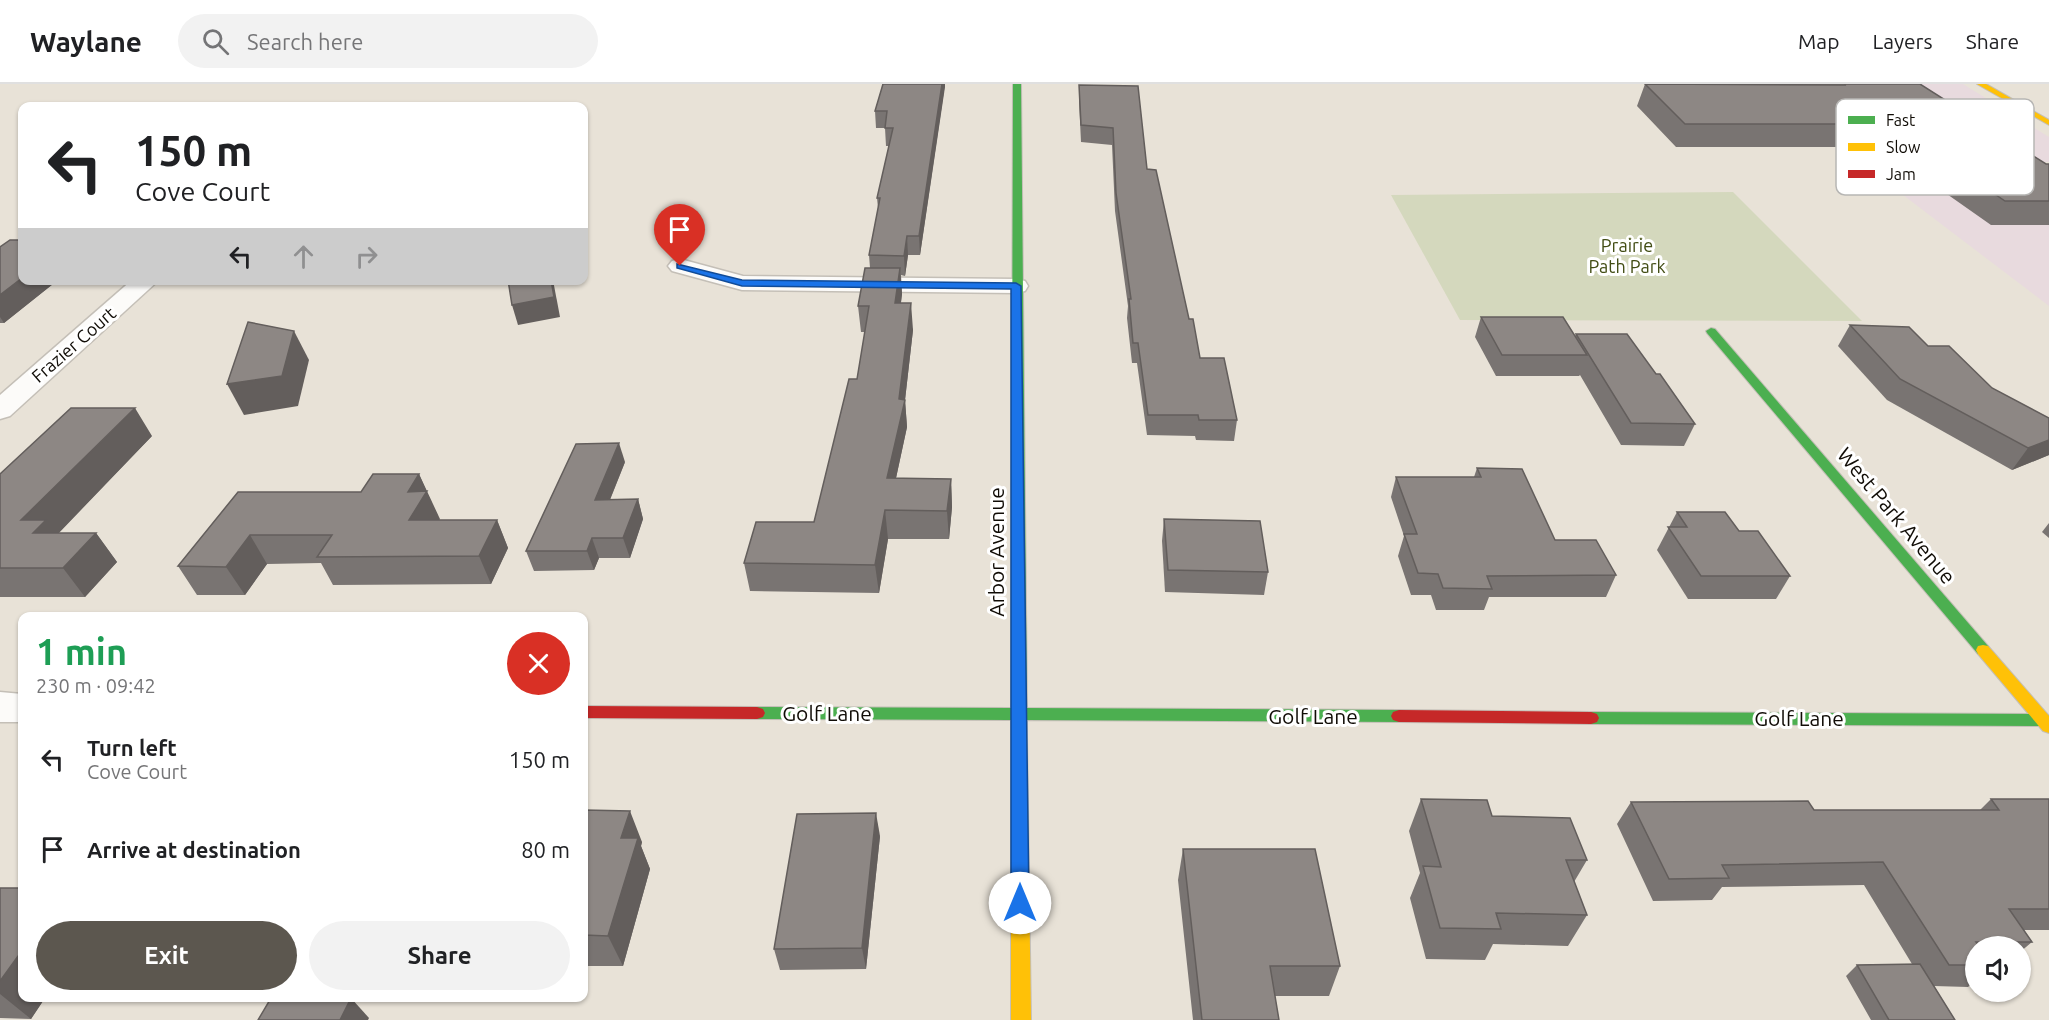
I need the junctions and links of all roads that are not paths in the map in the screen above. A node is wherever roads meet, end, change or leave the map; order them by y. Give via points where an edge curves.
1 (1017, 84) edge
2 (1981, 84) edge
3 (2007, 99) edge
4 (2034, 114) edge
5 (2049, 123) edge
6 (680, 266) dead end
7 (141, 285) edge
8 (1016, 286) junction
9 (1711, 331) dead end
10 (0, 410) edge
11 (0, 707) edge
12 (18, 708) edge
13 (588, 712) edge
14 (1019, 715) junction
15 (2046, 724) edge
16 (1021, 1020) edge

1 - 8 street, Arbor Avenue
2 - 3 street
4 - 5 street
6 - 8 street via 742,283
7 - 10 street, Frazier Court
8 - 14 street, Arbor Avenue
9 - 15 street, West Park Avenue
11 - 12 street
13 - 14 street, Golf Lane
14 - 15 street, Golf Lane
14 - 16 street, Arbor Avenue

